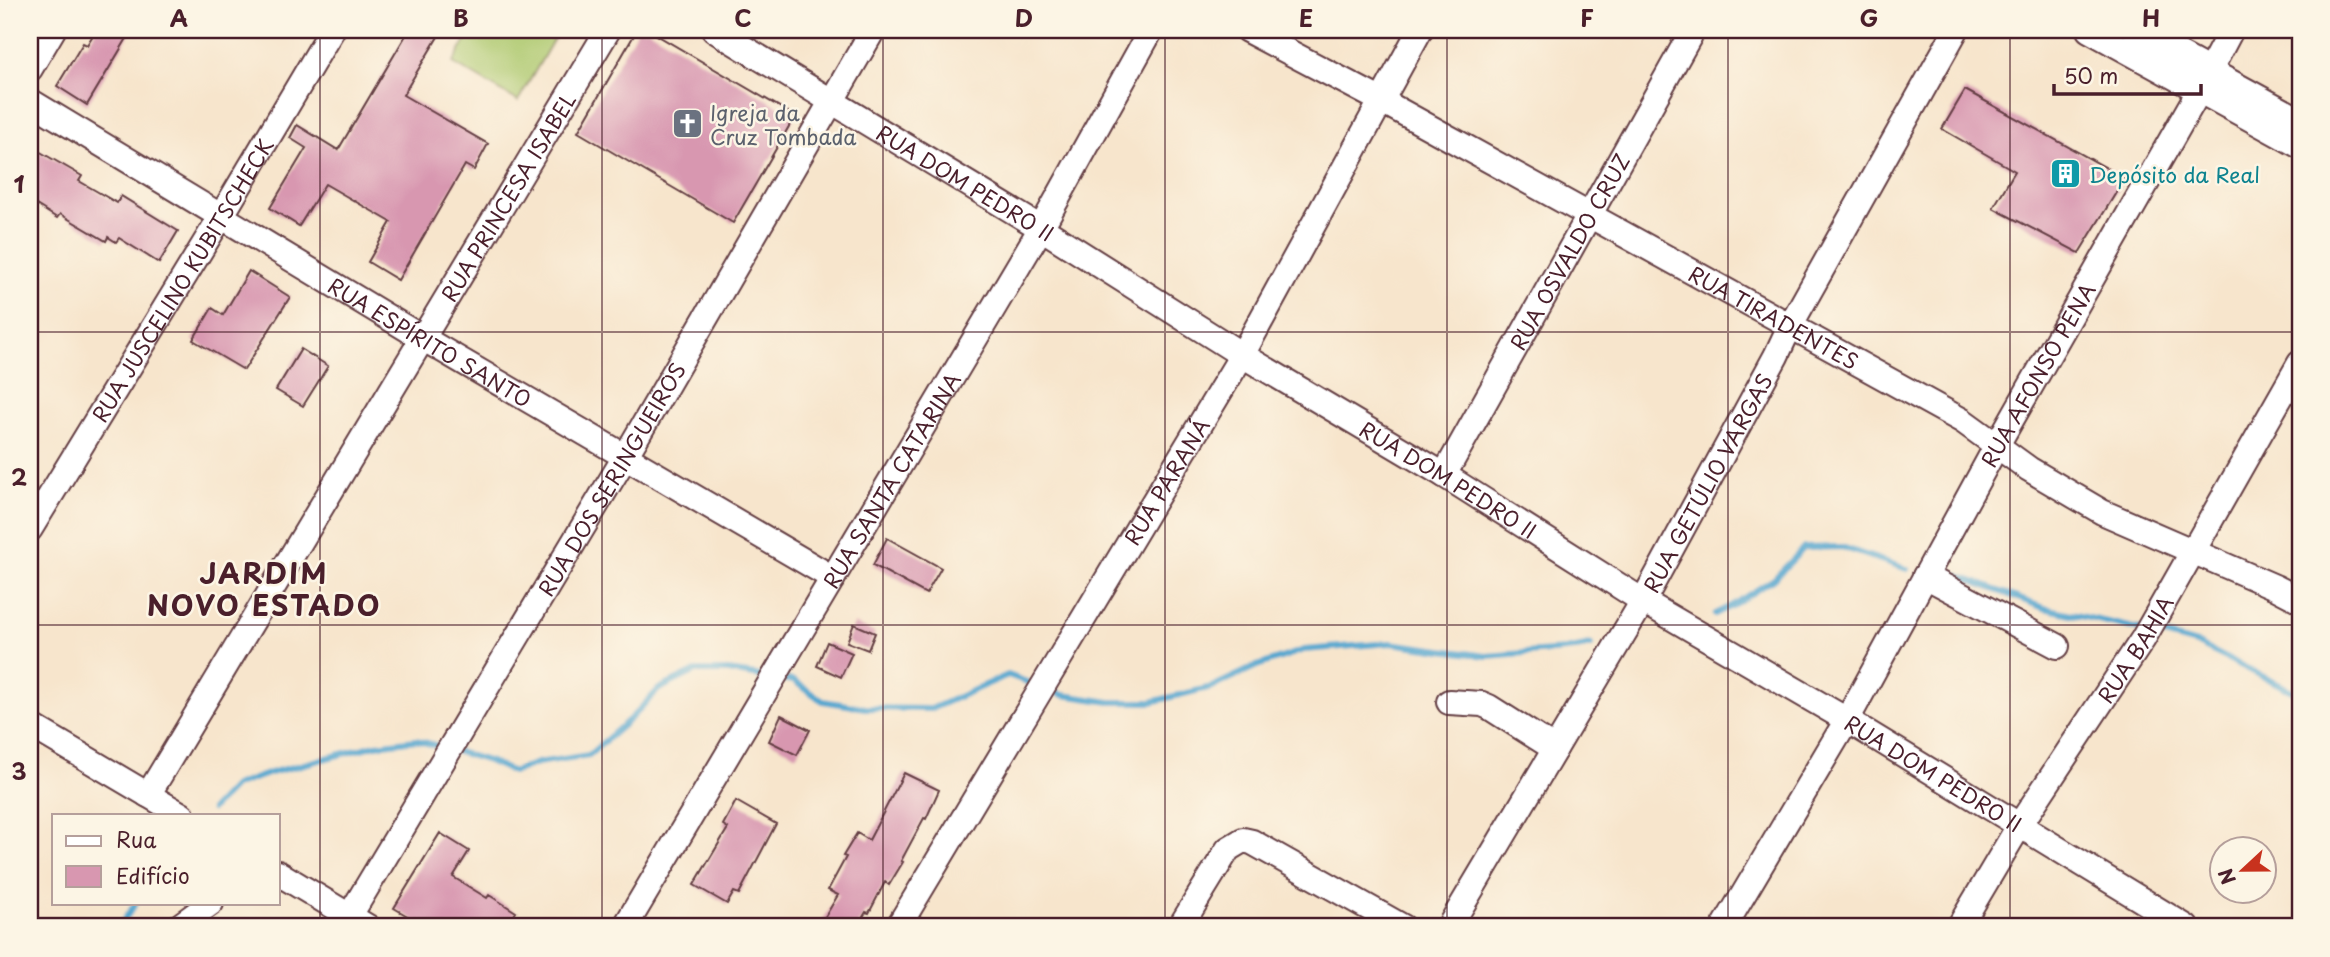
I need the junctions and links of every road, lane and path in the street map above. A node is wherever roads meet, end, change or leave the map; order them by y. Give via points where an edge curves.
1 (53, 30) edge
2 (332, 30) edge
3 (608, 30) edge
4 (714, 30) edge
5 (873, 30) edge
6 (1151, 30) edge
7 (1247, 30) edge
8 (1420, 30) edge
9 (1693, 30) edge
10 (1956, 30) edge
11 (2089, 30) edge
12 (2134, 30) edge
13 (2231, 30) edge
14 (30, 69) edge
15 (2204, 81) junction
16 (832, 100) junction
17 (30, 101) edge
18 (1382, 101) junction
19 (2300, 120) edge
20 (2300, 146) edge
21 (222, 215) junction
22 (1591, 216) junction
23 (1041, 228) junction
24 (1790, 326) junction
25 (424, 339) junction
26 (1242, 355) junction
27 (2300, 363) edge
28 (1997, 445) junction
29 (625, 457) junction
30 (1444, 475) junction
31 (30, 529) edge
32 (2193, 552) junction
33 (1926, 576) junction
34 (833, 578) junction
35 (2300, 600) edge
36 (1643, 601) junction
37 (2057, 646) dead end
38 (1449, 702) dead end
39 (1847, 720) junction
40 (30, 725) edge
41 (1555, 749) junction
42 (148, 795) junction
43 (180, 814) edge
44 (2019, 826) junction
45 (280, 874) edge
46 (210, 904) edge
47 (354, 924) edge
48 (178, 927) edge
49 (625, 927) edge
50 (898, 927) edge
51 (1180, 927) edge
52 (1403, 927) edge
53 (1449, 927) edge
54 (1724, 927) edge
55 (1959, 927) edge
56 (2186, 927) edge

1 - 14 street
2 - 21 street, RUA JUSCELINO KUBITSCHECK
3 - 25 street, RUA PRINCESA ISABEL
4 - 16 street, RUA DOM PEDRO II
5 - 16 street, RUA DOS SERINGUEIROS
6 - 23 street, RUA SANTA CATARINA
7 - 18 street, RUA TIRADENTES
8 - 18 street, RUA PARANÁ
9 - 22 street, RUA OSVALDO CRUZ
10 - 24 street, RUA GETÚLIO VARGAS
11 - 15 street
12 - 15 street
13 - 15 street, RUA AFONSO PENA
15 - 19 street
15 - 20 street
15 - 28 street, RUA AFONSO PENA
16 - 23 street, RUA DOM PEDRO II
16 - 29 street, RUA DOS SERINGUEIROS
17 - 21 street, RUA ESPÍRITO SANTO
18 - 22 street, RUA TIRADENTES
18 - 26 street, RUA PARANÁ
21 - 25 street, RUA ESPÍRITO SANTO
21 - 31 street, RUA JUSCELINO KUBITSCHECK
22 - 24 street, RUA TIRADENTES
22 - 30 street, RUA OSVALDO CRUZ
23 - 26 street, RUA DOM PEDRO II
23 - 34 street, RUA SANTA CATARINA
24 - 28 street, RUA TIRADENTES via 1963,421
24 - 36 street, RUA GETÚLIO VARGAS
25 - 29 street, RUA ESPÍRITO SANTO
25 - 42 street, RUA PRINCESA ISABEL
26 - 30 street, RUA DOM PEDRO II
26 - 50 street, RUA PARANÁ
27 - 32 street, RUA BAHIA
28 - 32 street, RUA TIRADENTES via 2102,512
28 - 33 street, RUA AFONSO PENA
29 - 34 street, RUA ESPÍRITO SANTO
29 - 47 street, RUA DOS SERINGUEIROS via 443,761
30 - 36 street, RUA DOM PEDRO II
32 - 35 street, RUA TIRADENTES
32 - 44 street, RUA BAHIA via 2150,629
33 - 37 street
33 - 39 street, RUA AFONSO PENA
34 - 49 street, RUA SANTA CATARINA
36 - 39 street, RUA DOM PEDRO II
36 - 41 street, RUA GETÚLIO VARGAS
38 - 41 street via 1489,707
39 - 44 street, RUA DOM PEDRO II
39 - 54 street, RUA AFONSO PENA
40 - 42 street
41 - 53 street, RUA GETÚLIO VARGAS
42 - 43 street
44 - 55 street, RUA BAHIA
44 - 56 street, RUA DOM PEDRO II
45 - 47 street
46 - 48 street
51 - 52 street via 1228,849 1243,840

